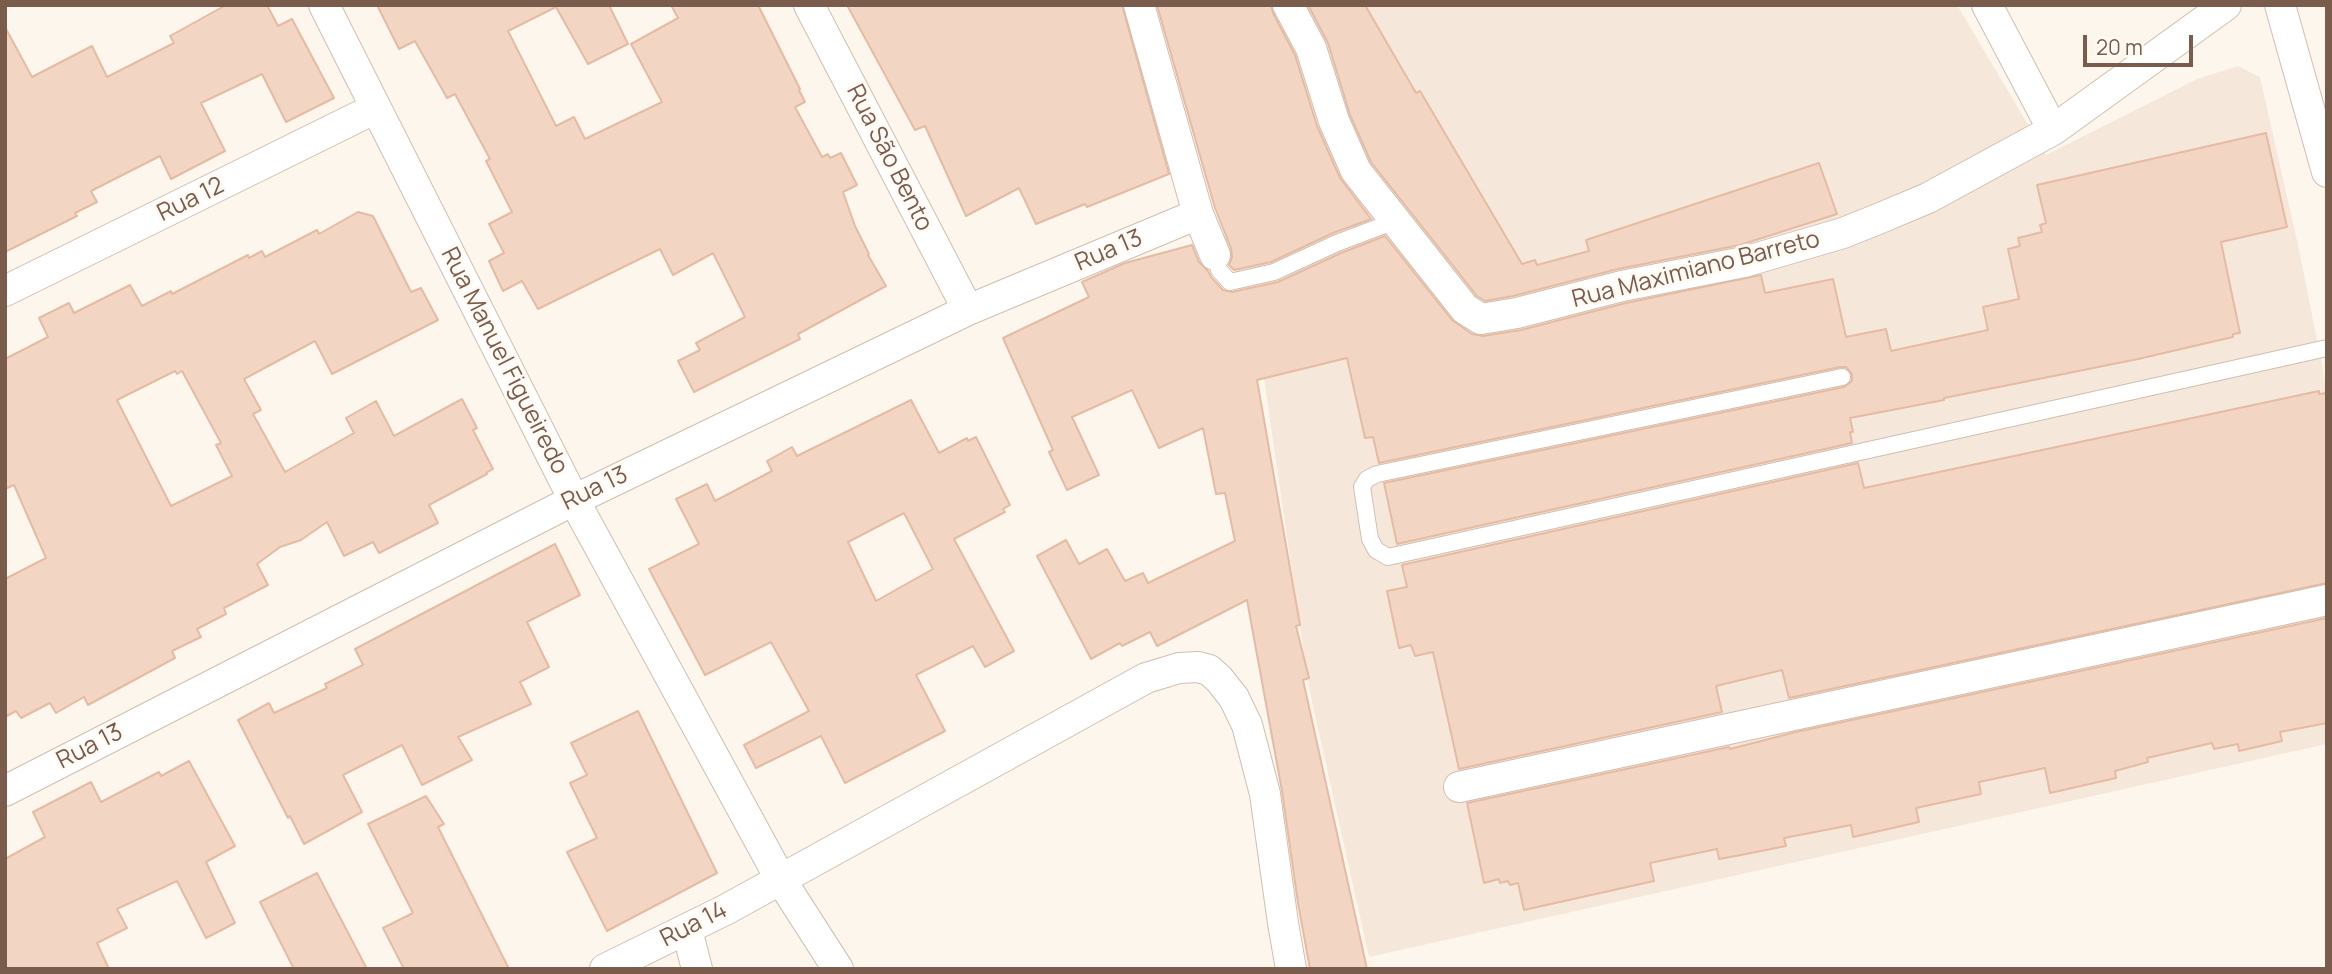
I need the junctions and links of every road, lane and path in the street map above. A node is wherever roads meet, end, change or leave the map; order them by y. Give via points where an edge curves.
1 (324, 5) edge
2 (809, 5) edge
3 (1139, 5) edge
4 (1289, 5) edge
5 (1987, 5) edge
6 (2226, 5) edge
7 (2280, 5) edge
8 (376, 108) junction
9 (2053, 130) junction
10 (2327, 172) edge
11 (1198, 214) junction
12 (1395, 221) junction
13 (1215, 255) joint
14 (5, 291) edge
15 (968, 310) junction
16 (2327, 348) edge
17 (1842, 377) dead end
18 (573, 500) junction
19 (2327, 600) edge
20 (1459, 787) dead end
21 (5, 790) edge
22 (781, 880) junction
23 (687, 930) junction
24 (605, 969) edge
25 (697, 969) edge
26 (838, 969) edge
27 (1292, 969) edge

1 - 8 street, Rua Manuel Figueiredo
2 - 15 street, Rua São Bento
3 - 11 street
4 - 12 street via 1311,48 1334,121 1356,170
5 - 9 street
6 - 9 street, Rua Maximiano Barreto
7 - 10 street
8 - 14 street, Rua 12
8 - 18 street, Rua Manuel Figueiredo
9 - 12 street, Rua Maximiano Barreto via 1928,198 1843,233 1744,262 1481,319 1465,309
11 - 13 street
11 - 15 street, Rua 13
12 - 13 lane via 1274,272 1230,282 1219,270
15 - 18 street, Rua 13
16 - 17 lane via 1388,556 1376,550 1370,539 1362,486 1377,474
18 - 21 street, Rua 13
18 - 22 street, Rua Manuel Figueiredo
19 - 20 street
22 - 23 street, Rua 14
22 - 26 street, Rua Manuel Figueiredo
22 - 27 street, Rua 14 via 1146,678 1198,667 1220,679 1247,725 1265,794
23 - 24 street, Rua 14
23 - 25 street

